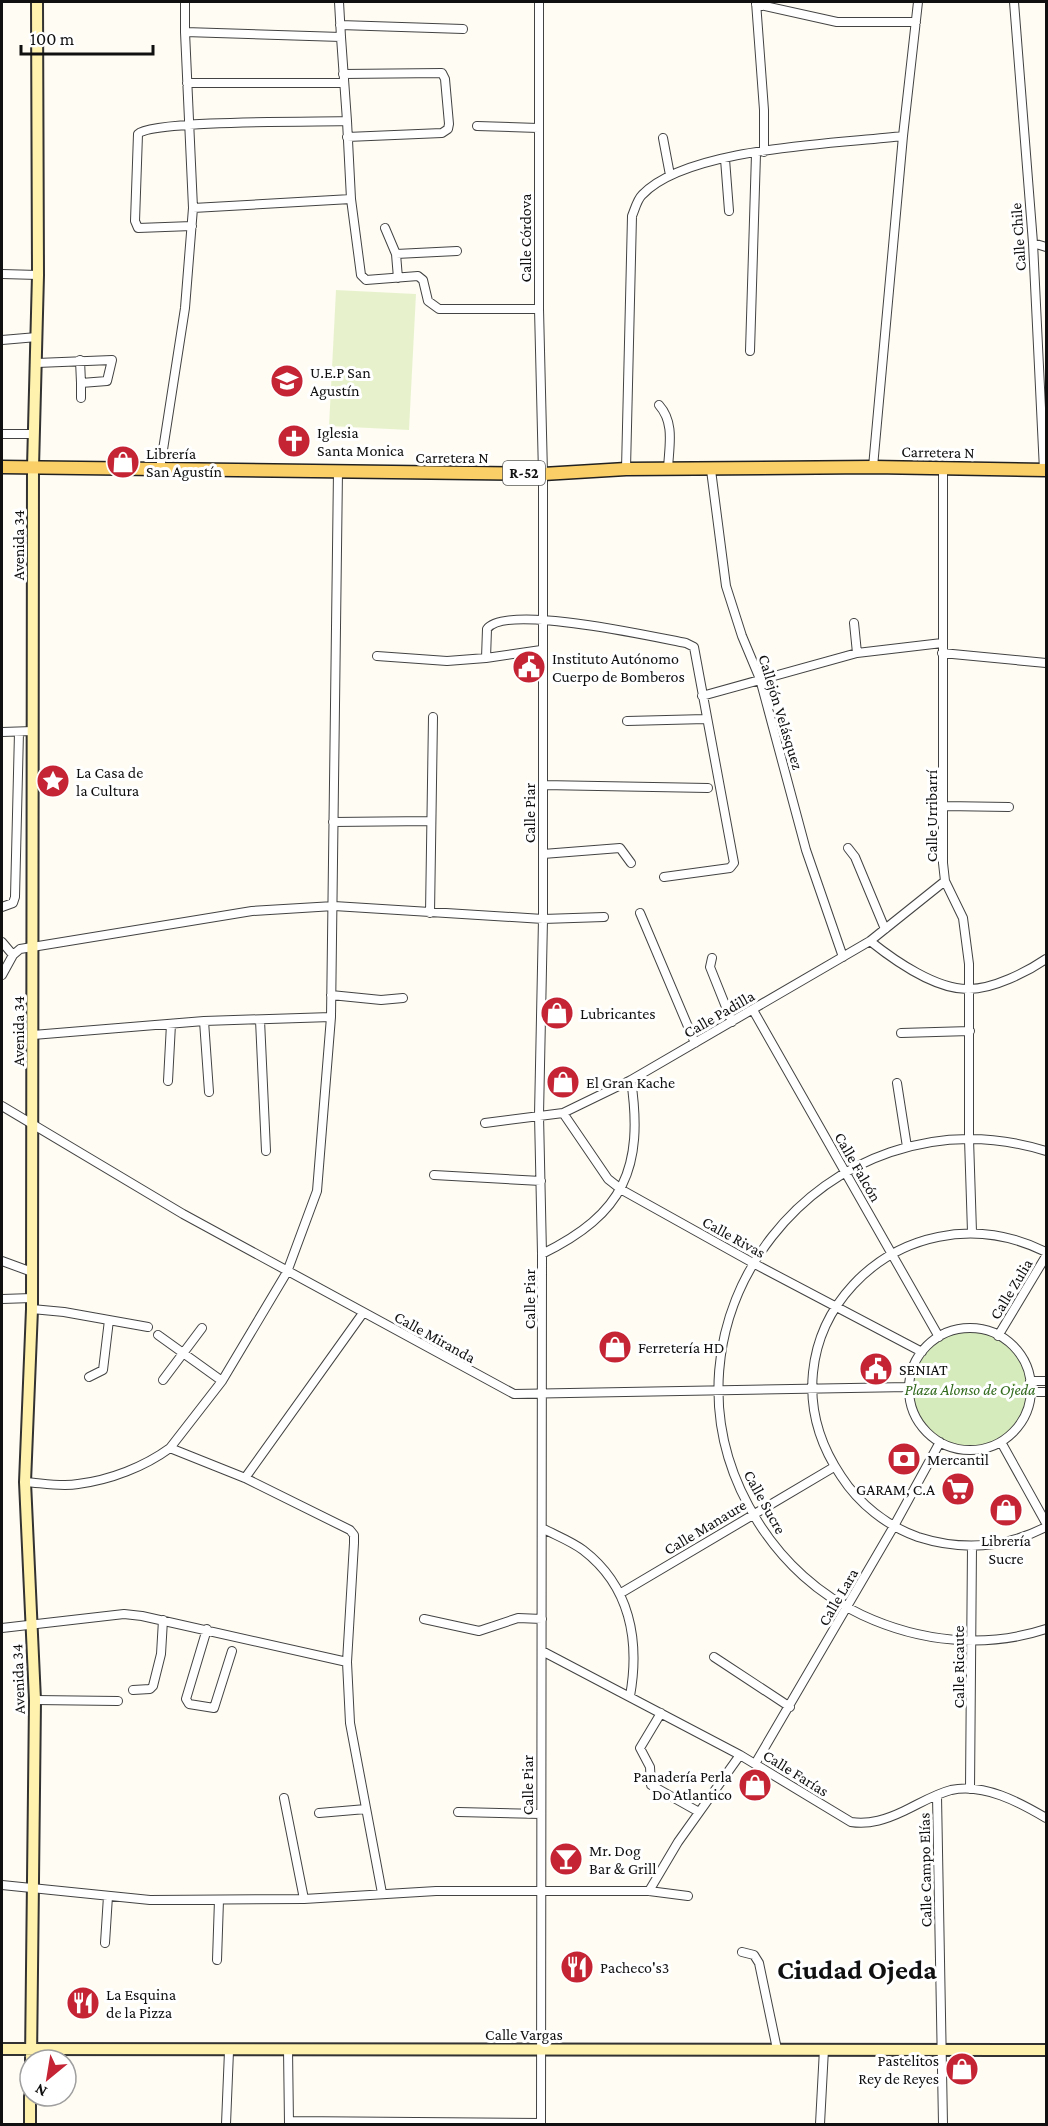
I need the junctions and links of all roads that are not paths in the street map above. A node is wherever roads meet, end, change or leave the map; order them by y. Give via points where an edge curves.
1 (37, 2) edge
2 (185, 2) edge
3 (339, 2) edge
4 (539, 2) edge
5 (918, 2) edge
6 (1014, 2) edge
7 (756, 3) edge
8 (916, 22) junction
9 (340, 25) junction
10 (463, 29) dead end
11 (185, 32) junction
12 (341, 37) junction
13 (344, 74) junction
14 (187, 83) junction
15 (344, 83) junction
16 (347, 121) junction
17 (190, 125) junction
18 (477, 126) dead end
19 (538, 128) junction
20 (903, 136) junction
21 (347, 138) junction
22 (663, 138) dead end
23 (760, 153) junction
24 (725, 159) junction
25 (670, 176) junction
26 (351, 199) junction
27 (193, 208) junction
28 (729, 211) dead end
29 (192, 226) junction
30 (385, 228) dead end
31 (1033, 243) junction
32 (1047, 247) edge
33 (457, 251) dead end
34 (396, 254) junction
35 (2, 274) edge
36 (38, 275) junction
37 (398, 278) junction
38 (539, 309) junction
39 (37, 337) junction
40 (2, 340) edge
41 (1043, 342) edge
42 (750, 351) dead end
43 (80, 360) junction
44 (37, 363) junction
45 (81, 383) junction
46 (81, 398) dead end
47 (659, 405) dead end
48 (2, 434) edge
49 (34, 434) junction
50 (2, 467) edge
51 (33, 467) junction
52 (873, 467) junction
53 (943, 468) junction
54 (160, 469) junction
55 (626, 469) junction
56 (668, 469) junction
57 (711, 470) junction
58 (1045, 470) edge
59 (338, 471) junction
60 (543, 474) junction
61 (543, 618) junction
62 (854, 623) dead end
63 (942, 643) junction
64 (541, 650) junction
65 (857, 653) junction
66 (942, 653) junction
67 (377, 656) dead end
68 (486, 658) junction
69 (1047, 663) edge
70 (760, 679) junction
71 (702, 696) junction
72 (433, 717) dead end
73 (706, 719) junction
74 (627, 721) dead end
75 (2, 732) edge
76 (19, 732) junction
77 (33, 732) junction
78 (543, 785) junction
79 (708, 788) dead end
80 (944, 806) junction
81 (1009, 807) dead end
82 (431, 821) junction
83 (333, 822) junction
84 (848, 848) dead end
85 (543, 854) junction
86 (631, 863) dead end
87 (664, 877) dead end
88 (945, 880) junction
89 (334, 906) junction
90 (2, 907) edge
91 (430, 913) junction
92 (640, 913) dead end
93 (604, 917) dead end
94 (543, 919) junction
95 (885, 929) junction
96 (870, 941) junction
97 (2, 942) edge
98 (32, 946) junction
99 (13, 955) junction
100 (843, 957) junction
101 (712, 958) dead end
102 (1047, 959) edge
103 (2, 975) edge
104 (970, 990) junction
105 (332, 995) junction
106 (403, 998) dead end
107 (753, 1010) junction
108 (331, 1017) junction
109 (260, 1020) junction
110 (204, 1021) junction
111 (732, 1022) junction
112 (171, 1024) junction
113 (970, 1031) junction
114 (901, 1033) dead end
115 (33, 1035) junction
116 (695, 1043) junction
117 (632, 1080) junction
118 (168, 1081) dead end
119 (897, 1083) dead end
120 (208, 1092) dead end
121 (2, 1106) edge
122 (563, 1113) junction
123 (539, 1115) junction
124 (33, 1123) junction
125 (485, 1123) dead end
126 (969, 1139) junction
127 (907, 1147) junction
128 (266, 1151) dead end
129 (1047, 1151) edge
130 (845, 1172) junction
131 (434, 1175) dead end
132 (541, 1180) junction
133 (621, 1190) junction
134 (972, 1232) junction
135 (891, 1253) junction
136 (542, 1254) junction
137 (1047, 1254) edge
138 (2, 1261) edge
139 (753, 1263) junction
140 (32, 1272) junction
141 (287, 1272) junction
142 (2, 1299) edge
143 (32, 1304) junction
144 (836, 1307) junction
145 (363, 1313) junction
146 (109, 1320) junction
147 (148, 1327) dead end
148 (202, 1328) dead end
149 (158, 1335) dead end
150 (998, 1336) junction
151 (939, 1337) junction
152 (184, 1352) junction
153 (922, 1352) junction
154 (89, 1377) dead end
155 (163, 1380) dead end
156 (222, 1381) junction
157 (1030, 1381) junction
158 (1047, 1381) edge
159 (909, 1387) junction
160 (814, 1389) junction
161 (719, 1390) junction
162 (1031, 1392) junction
163 (1047, 1392) edge
164 (542, 1394) junction
165 (940, 1442) junction
166 (1002, 1442) junction
167 (170, 1448) junction
168 (834, 1467) junction
169 (245, 1478) junction
170 (25, 1482) junction
171 (753, 1514) junction
172 (1047, 1525) edge
173 (894, 1526) junction
174 (542, 1527) junction
175 (972, 1546) junction
176 (621, 1593) junction
177 (847, 1608) junction
178 (424, 1619) dead end
179 (542, 1619) junction
180 (163, 1620) junction
181 (31, 1626) junction
182 (2, 1628) edge
183 (207, 1629) junction
184 (1047, 1629) edge
185 (972, 1641) junction
186 (232, 1651) dead end
187 (542, 1651) junction
188 (714, 1657) dead end
189 (347, 1662) junction
190 (133, 1690) dead end
191 (630, 1696) junction
192 (35, 1700) junction
193 (118, 1701) dead end
194 (790, 1707) junction
195 (661, 1713) junction
196 (740, 1755) junction
197 (755, 1764) junction
198 (970, 1788) junction
199 (937, 1796) junction
200 (284, 1798) dead end
201 (366, 1809) junction
202 (458, 1812) dead end
203 (699, 1812) junction
204 (319, 1813) dead end
205 (541, 1814) junction
206 (1047, 1818) edge
207 (2, 1885) edge
208 (31, 1886) junction
209 (541, 1891) junction
210 (649, 1891) junction
211 (382, 1893) junction
212 (108, 1896) junction
213 (688, 1896) dead end
214 (304, 1899) junction
215 (219, 1900) junction
216 (105, 1942) dead end
217 (742, 1952) dead end
218 (217, 1960) dead end
219 (18, 2048) edge
220 (31, 2048) edge
221 (2, 2049) edge
222 (78, 2049) edge
223 (288, 2049) junction
224 (541, 2049) junction
225 (777, 2049) junction
226 (824, 2049) junction
227 (943, 2050) junction
228 (1047, 2050) edge
229 (229, 2051) junction
230 (30, 2108) edge
231 (290, 2123) edge
232 (429, 2123) edge
233 (30, 2124) edge
234 (226, 2124) edge
235 (541, 2124) edge
236 (820, 2124) edge
237 (943, 2124) edge

1 - 36 street, Avenida 34
2 - 11 street
3 - 9 street
4 - 19 street, Calle Córdova
5 - 8 street
6 - 31 street, Calle Chile
7 - 8 street via 837,22
7 - 23 street via 764,110
8 - 20 street
9 - 10 street
9 - 12 street
11 - 12 street
11 - 14 street
12 - 13 street
13 - 15 street
13 - 21 street via 442,73 446,79 449,124 442,133
14 - 15 street
14 - 17 street
15 - 16 street
16 - 17 street
16 - 21 street
17 - 27 street
17 - 29 street via 138,134 135,221 138,228 145,230
18 - 19 street
19 - 38 street, Calle Córdova
20 - 23 street
20 - 52 street
21 - 26 street
22 - 25 street
23 - 24 street
23 - 42 street
24 - 25 street via 693,165
24 - 28 street
25 - 55 street via 640,196 632,216
26 - 27 street
26 - 37 street via 362,274 366,280
27 - 29 street
29 - 54 street via 185,308
30 - 34 street
31 - 32 street
31 - 41 street, Calle Chile
33 - 34 street
34 - 37 street
35 - 36 street
36 - 39 street, Avenida 34
37 - 38 street via 418,276 423,280 428,301 439,309
38 - 60 street, Calle Córdova
39 - 40 street
39 - 44 street, Avenida 34
41 - 58 street, Calle Chile
43 - 44 street
43 - 45 street
43 - 45 street via 112,362 107,381
44 - 49 street, Avenida 34
45 - 46 street
47 - 56 street via 668,415 670,425
48 - 49 street
49 - 51 street, Avenida 34
50 - 51 main road, Carretera N / R-52
51 - 54 main road, Carretera N / R-52
51 - 77 street, Avenida 34
52 - 53 main road, Carretera N / R-52
52 - 57 main road, Carretera N / R-52
53 - 58 main road, Carretera N / R-52
53 - 63 street, Calle Urribarrí
54 - 59 main road, Carretera N / R-52
55 - 56 main road, Carretera N / R-52
55 - 60 main road, Carretera N / R-52
56 - 57 main road, Carretera N / R-52
57 - 70 street, Callejón Velásquez via 726,586
59 - 60 main road, Carretera N / R-52
59 - 83 street
60 - 61 street, Calle Piar
61 - 64 street, Calle Piar
61 - 68 street via 509,620 489,626
61 - 71 street via 686,643 694,647 697,656
62 - 65 street
63 - 65 street
63 - 66 street, Calle Urribarrí
64 - 68 street
64 - 78 street, Calle Piar
65 - 70 street
66 - 69 street
66 - 80 street, Calle Urribarrí
67 - 68 street via 447,661
70 - 71 street
70 - 100 street, Callejón Velásquez via 806,850
71 - 73 street
72 - 82 street
73 - 74 street
73 - 87 street via 734,863 730,868
75 - 76 street
76 - 77 street
76 - 90 street via 15,897 13,903
77 - 98 street, Avenida 34
78 - 79 street
78 - 85 street, Calle Piar
80 - 81 street
80 - 88 street, Calle Urribarrí
82 - 83 street
82 - 91 street
83 - 89 street
84 - 95 street
85 - 86 street via 620,848
85 - 94 street, Calle Piar
88 - 95 street, Calle Padilla
88 - 104 street, Calle Urribarrí via 963,918
89 - 91 street
89 - 98 street via 252,911
89 - 105 street
91 - 94 street
92 - 116 street
93 - 94 street
94 - 123 street, Calle Piar
95 - 96 street, Calle Padilla
96 - 100 street, Calle Padilla
96 - 104 street via 902,965 947,985
97 - 99 street
98 - 99 street
98 - 115 street, Avenida 34
99 - 103 street
100 - 107 street, Calle Padilla
101 - 111 street via 710,967
102 - 104 street via 1012,978
104 - 113 street, Calle Urribarrí
105 - 106 street
105 - 108 street
107 - 111 street, Calle Padilla
107 - 130 street, Calle Falcón
108 - 109 street
108 - 141 street via 317,1191
109 - 110 street
109 - 128 street
110 - 112 street
110 - 120 street
111 - 116 street, Calle Padilla
112 - 115 street
112 - 118 street
113 - 114 street
113 - 126 street, Calle Urribarrí
115 - 124 street, Avenida 34
116 - 117 street, Calle Padilla
117 - 122 street, Calle Padilla
117 - 133 street via 634,1143
119 - 127 street
121 - 124 street, Calle Miranda
122 - 123 street, Calle Padilla
122 - 133 street, Calle Rivas
123 - 125 street, Calle Padilla
123 - 132 street, Calle Piar
124 - 140 street, Avenida 34
124 - 141 street, Calle Miranda
126 - 127 street, Calle Sucre
126 - 129 street, Calle Sucre
126 - 134 street, Calle Urribarrí
127 - 130 street, Calle Sucre
130 - 135 street, Calle Falcón
130 - 139 street, Calle Sucre via 786,1218
131 - 132 street
132 - 136 street, Calle Piar
133 - 136 street via 588,1226
133 - 139 street, Calle Rivas
134 - 135 street via 930,1237
134 - 137 street via 1012,1238
135 - 144 street via 860,1277
135 - 151 street, Calle Falcón
136 - 164 street, Calle Piar
137 - 150 street, Calle Zulia
138 - 140 street
139 - 144 street, Calle Rivas
139 - 161 street, Calle Sucre via 727,1325
140 - 143 street, Avenida 34
141 - 145 street, Calle Miranda
141 - 156 street
142 - 143 street
143 - 146 street
143 - 170 street, Avenida 34
144 - 153 street, Calle Rivas
144 - 160 street via 817,1354
145 - 164 street, Calle Miranda via 503,1390
145 - 169 street
146 - 147 street
146 - 154 street via 104,1370
148 - 152 street
149 - 152 street
150 - 151 street via 968,1329
150 - 157 street via 1023,1359
151 - 153 street
152 - 155 street
152 - 156 street
153 - 159 street via 912,1368
156 - 167 street
157 - 158 street
157 - 162 street
159 - 160 street, Calle Miranda
159 - 165 street via 913,1413 920,1425
160 - 161 street, Calle Miranda
160 - 168 street via 817,1421
161 - 164 street, Calle Miranda
161 - 171 street, Calle Sucre via 728,1455
162 - 163 street
162 - 166 street via 1022,1420
164 - 174 street, Calle Piar
165 - 166 street via 971,1450
165 - 173 street, Calle Lara
166 - 172 street
167 - 169 street
167 - 170 street via 148,1462 103,1479 76,1485
168 - 171 street, Calle Manaure
168 - 173 street via 861,1502
169 - 189 street via 338,1523 354,1535
170 - 181 street, Avenida 34
171 - 176 street, Calle Manaure
171 - 177 street, Calle Sucre via 793,1566
172 - 175 street via 1011,1541
173 - 175 street via 931,1541
173 - 177 street, Calle Lara
174 - 176 street via 580,1548
174 - 179 street, Calle Piar
175 - 185 street, Calle Ricaute
176 - 191 street via 631,1622 635,1653
177 - 185 street, Calle Sucre via 915,1634
177 - 194 street, Calle Lara
178 - 179 street via 479,1631 518,1618
179 - 187 street, Calle Piar
180 - 181 street via 124,1614
180 - 183 street
180 - 190 street via 161,1654 153,1686
181 - 182 street
181 - 192 street, Avenida 34
183 - 186 street via 186,1699 189,1704 214,1708
183 - 189 street
184 - 185 street, Calle Sucre
185 - 198 street, Calle Ricaute
187 - 191 street, Calle Farías
187 - 205 street, Calle Piar
188 - 194 street
189 - 201 street via 350,1723
191 - 195 street, Calle Farías
192 - 193 street
192 - 208 street, Avenida 34
194 - 197 street, Calle Lara
195 - 196 street, Calle Farías
195 - 203 street via 640,1748 650,1767 651,1785
196 - 197 street, Calle Farías
196 - 203 street
197 - 199 street, Calle Farías via 851,1822 865,1824 893,1816
198 - 199 street, Calle Farías
198 - 206 street, Calle Farías via 997,1794
199 - 227 street, Calle Campo Elías
200 - 214 street
201 - 204 street
201 - 211 street
202 - 205 street
203 - 210 street
205 - 209 street, Calle Piar
207 - 208 street
208 - 212 street
208 - 220 street, Avenida 34
209 - 210 street
209 - 211 street
209 - 224 street, Calle Piar
210 - 213 street
211 - 214 street
212 - 215 street
212 - 216 street
214 - 215 street
215 - 218 street
217 - 225 street via 753,1955 759,1963
219 - 221 street, Calle Vargas
222 - 229 street, Calle Vargas
223 - 224 street, Calle Vargas
223 - 229 street, Calle Vargas
223 - 231 street
224 - 225 street, Calle Vargas
224 - 235 street, Calle Piar
225 - 226 street, Calle Vargas
226 - 227 street, Calle Vargas
226 - 236 street
227 - 228 street, Calle Vargas
227 - 237 street, Calle Campo Elías
229 - 234 street
230 - 233 street
231 - 232 street
232 - 235 street

